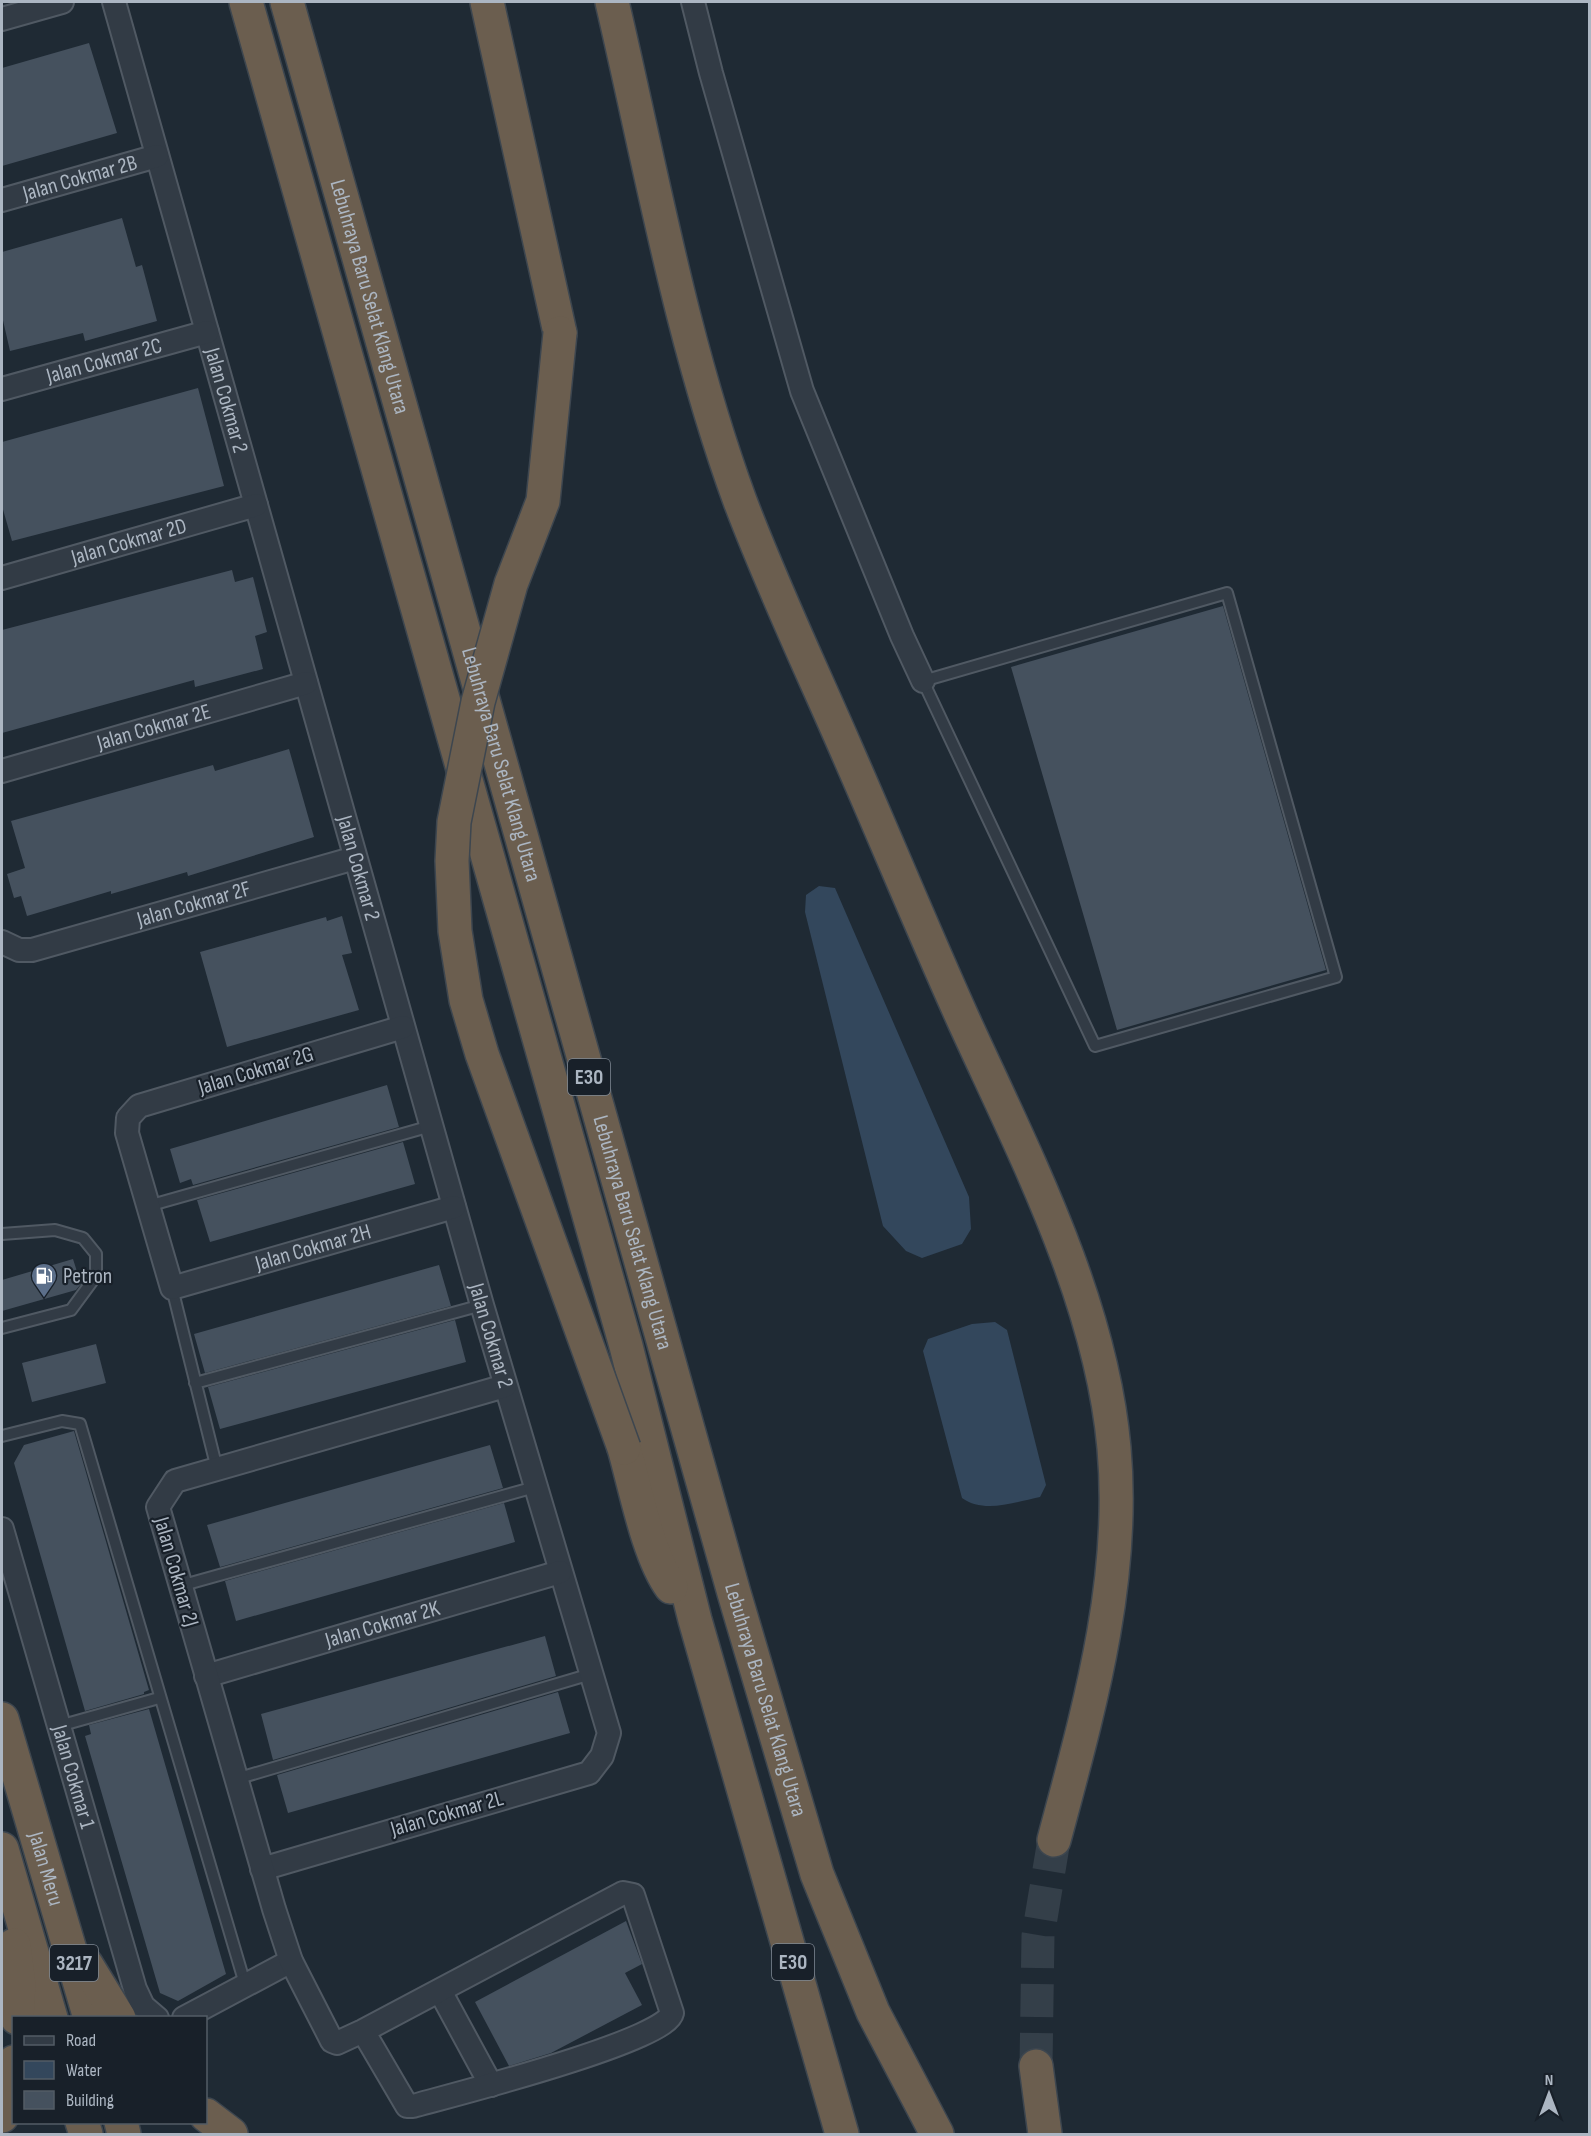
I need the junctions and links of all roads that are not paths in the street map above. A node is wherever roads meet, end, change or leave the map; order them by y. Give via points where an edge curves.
1 (62, 2) edge
2 (114, 2) edge
3 (246, 2) edge
4 (286, 2) edge
5 (487, 2) edge
6 (612, 2) edge
7 (693, 2) edge
8 (2, 19) edge
9 (157, 156) junction
10 (2, 200) edge
11 (207, 332) junction
12 (2, 389) edge
13 (256, 505) junction
14 (2, 578) edge
15 (924, 681) junction
16 (306, 683) junction
17 (2, 771) edge
18 (355, 858) junction
19 (2, 942) edge
20 (403, 1027) junction
21 (431, 1126) junction
22 (148, 1206) junction
23 (454, 1207) junction
24 (2, 1234) edge
25 (172, 1288) junction
26 (482, 1305) junction
27 (2, 1328) edge
28 (195, 1383) junction
29 (505, 1386) junction
30 (2, 1436) edge
31 (217, 1469) junction
32 (535, 1487) junction
33 (2, 1529) edge
34 (560, 1572) junction
35 (180, 1586) junction
36 (696, 1620) junction
37 (591, 1674) junction
38 (206, 1676) junction
39 (159, 1698) junction
40 (2, 1719) edge
41 (59, 1726) junction
42 (609, 1732) joint
43 (236, 1779) junction
44 (1054, 1840) tunnel mouth
45 (2, 1849) edge
46 (2, 1857) edge
47 (262, 1869) junction
48 (58, 1909) junction
49 (291, 1961) junction
50 (245, 1984) junction
51 (440, 1991) junction
52 (17, 2016) edge
53 (50, 2016) edge
54 (89, 2016) edge
55 (118, 2016) edge
56 (155, 2016) edge
57 (188, 2016) edge
58 (363, 2031) junction
59 (1036, 2066) tunnel mouth
60 (12, 2071) edge
61 (491, 2085) junction
62 (2, 2116) edge
63 (207, 2116) edge
64 (231, 2134) edge
65 (842, 2134) edge
66 (937, 2134) edge
67 (1045, 2134) edge

1 - 8 street
2 - 9 street, Jalan Cokmar 2
3 - 36 highway, Lebuhraya Baru Selat Klang Utara / E30 via 623,1334
4 - 66 highway, Lebuhraya Baru Selat Klang Utara / E30 via 734,1593 817,1874 873,2012
5 - 36 highway, bridge via 560,333 543,501 511,585 460,779 452,861 455,931 466,1000 482,1053 624,1448 664,1578
6 - 44 highway via 693,349 740,499 1054,1223 1087,1317 1114,1448 1111,1591 1090,1708
7 - 15 street via 802,391
9 - 10 street, Jalan Cokmar 2B
9 - 11 street, Jalan Cokmar 2
11 - 12 street, Jalan Cokmar 2C
11 - 13 street, Jalan Cokmar 2
13 - 14 street, Jalan Cokmar 2D
13 - 16 street, Jalan Cokmar 2
15 - 15 lane via 1227,593 1336,976 1095,1046
16 - 17 street, Jalan Cokmar 2E
16 - 18 street, Jalan Cokmar 2
18 - 19 street, Jalan Cokmar 2F via 32,950 18,950
18 - 20 street, Jalan Cokmar 2
20 - 21 street, Jalan Cokmar 2
20 - 22 street, Jalan Cokmar 2G via 139,1106 128,1118 126,1133
21 - 22 lane
21 - 23 street, Jalan Cokmar 2
22 - 25 street
23 - 25 street, Jalan Cokmar 2H
23 - 26 street, Jalan Cokmar 2
24 - 27 lane via 56,1230 83,1238 96,1254 96,1276 71,1310
25 - 28 lane
26 - 28 lane
26 - 29 street, Jalan Cokmar 2
28 - 31 lane
29 - 31 street, Jalan Cokmar 2J
29 - 32 street, Jalan Cokmar 2
30 - 39 lane via 62,1421 80,1424
31 - 35 street, Jalan Cokmar 2J via 175,1481 158,1507
32 - 34 street, Jalan Cokmar 2
32 - 35 lane
33 - 41 street, Jalan Cokmar 1
34 - 37 street, Jalan Cokmar 2
34 - 38 street, Jalan Cokmar 2K
35 - 38 street, Jalan Cokmar 2J
36 - 65 highway, Lebuhraya Baru Selat Klang Utara / E30
37 - 42 street, Jalan Cokmar 2
37 - 43 lane
38 - 43 street, Jalan Cokmar 2J
39 - 41 lane
39 - 50 lane
40 - 48 highway, Jalan Meru / 3217
41 - 56 street, Jalan Cokmar 1 via 135,1989 143,2006
42 - 47 street, Jalan Cokmar 2L via 602,1756 588,1773
43 - 47 street, Jalan Cokmar 2J
45 - 53 highway, Jalan Meru / 3217
46 - 52 highway via 19,1985
47 - 49 street, Jalan Cokmar 2J
48 - 54 highway, Jalan Meru / 3217
48 - 55 highway
49 - 50 street
49 - 58 street, Jalan Cokmar 2J via 332,2041 337,2043
50 - 57 street
51 - 58 street
51 - 61 street
51 - 61 street via 623,1893 633,1895 672,2013 670,2018 627,2043
58 - 61 street via 407,2106
59 - 67 highway
60 - 62 highway
63 - 64 highway

